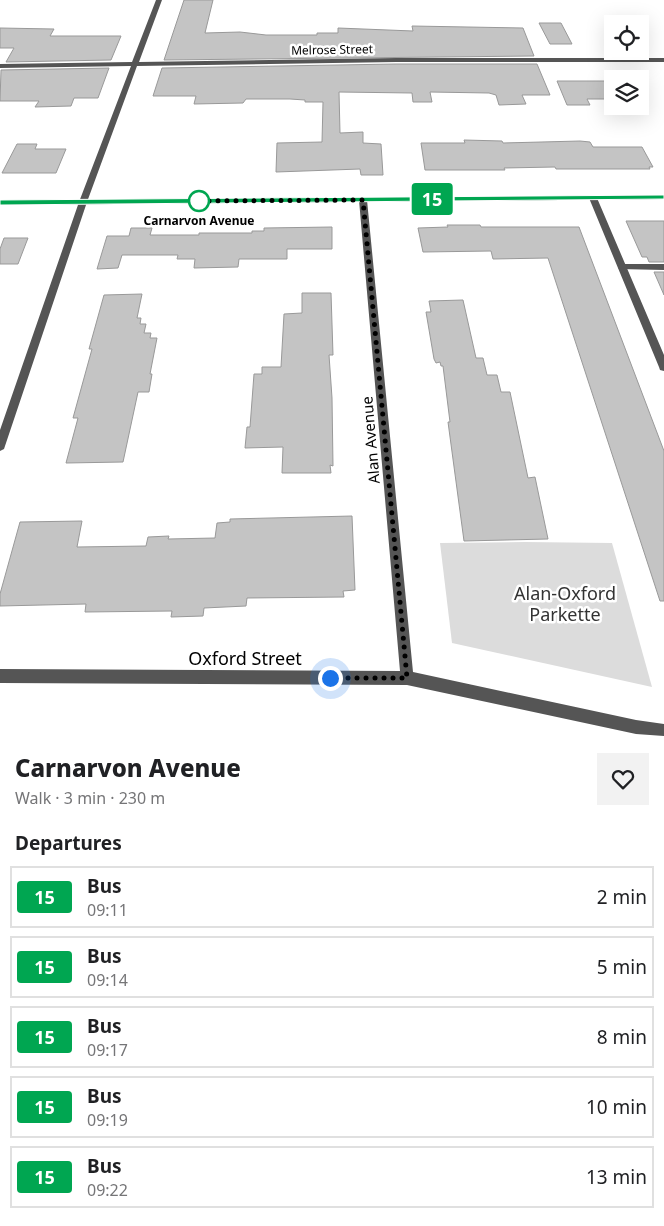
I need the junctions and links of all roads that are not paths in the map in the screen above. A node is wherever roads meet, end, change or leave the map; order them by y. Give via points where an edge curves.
1 (159, 0) edge
2 (664, 60) edge
3 (134, 65) junction
4 (0, 66) edge
5 (664, 197) edge
6 (593, 198) junction
7 (363, 200) junction
8 (83, 202) junction
9 (0, 203) edge
10 (622, 267) junction
11 (664, 267) edge
12 (652, 339) junction
13 (664, 339) edge
14 (664, 367) edge
15 (0, 446) edge
16 (0, 676) edge
17 (407, 678) junction
18 (664, 731) edge

1 - 3 street
2 - 3 street, Melrose Street via 396,60
3 - 4 street, Melrose Street
3 - 8 street
5 - 6 street
6 - 7 street
6 - 10 street
7 - 8 street
7 - 17 street, Alan Avenue
8 - 9 street
8 - 15 street
10 - 11 street
10 - 12 street
12 - 13 street
12 - 14 street
16 - 17 street, Oxford Street
17 - 18 street, Oxford Street

